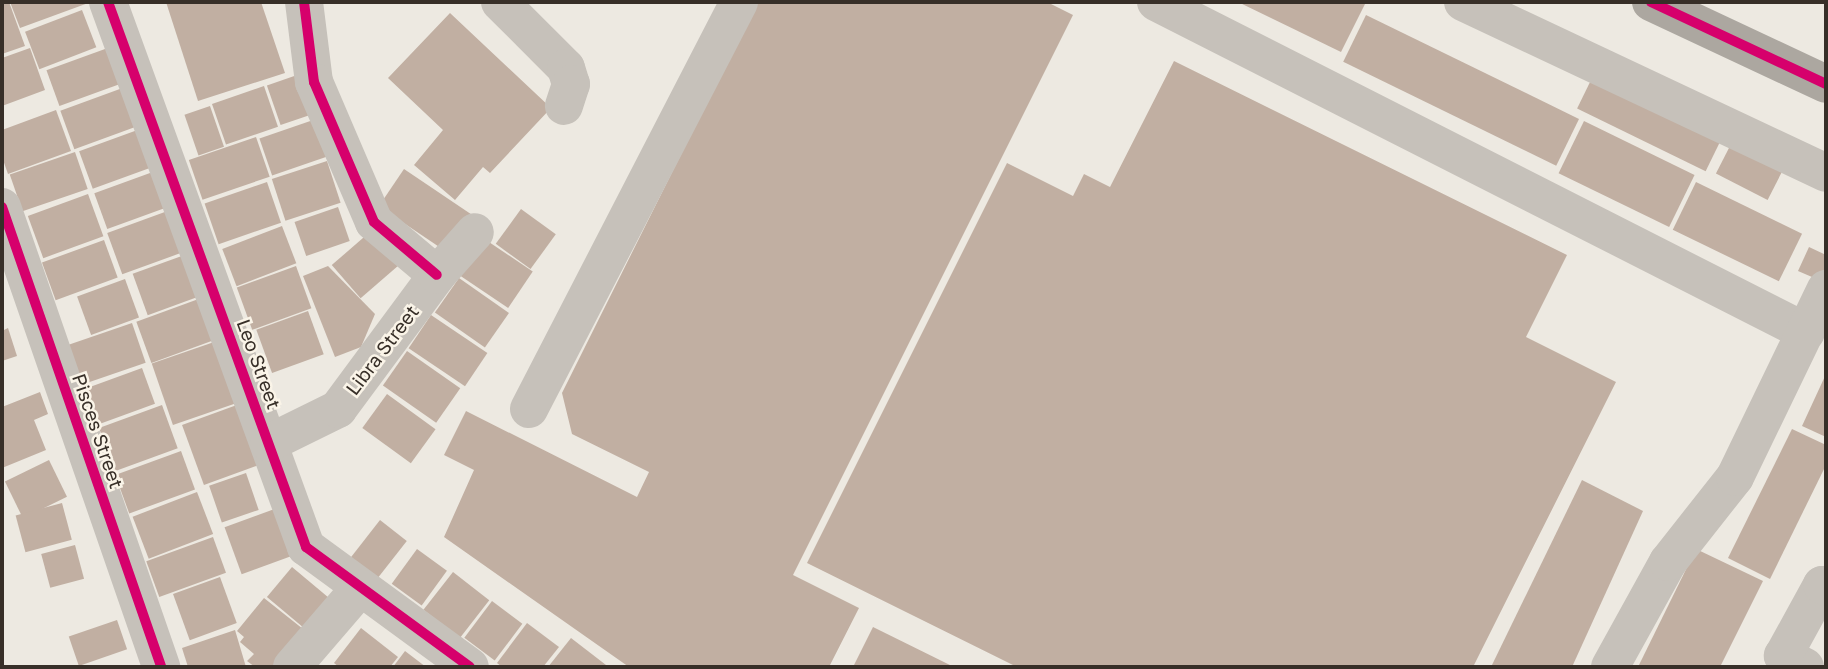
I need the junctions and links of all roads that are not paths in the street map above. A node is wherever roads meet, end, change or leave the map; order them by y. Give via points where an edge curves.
1 (108, 2) edge
2 (304, 2) edge
3 (499, 2) edge
4 (739, 2) edge
5 (1156, 2) edge
6 (1463, 2) edge
7 (1651, 2) edge
8 (1826, 84) edge
9 (564, 106) dead end
10 (1826, 173) edge
11 (2, 207) edge
12 (475, 232) dead end
13 (437, 275) junction
14 (1826, 289) edge
15 (1806, 332) junction
16 (530, 409) dead end
17 (269, 443) junction
18 (1826, 587) edge
19 (360, 588) junction
20 (161, 667) edge
21 (292, 667) edge
22 (470, 667) edge
23 (1610, 667) edge
24 (1805, 667) edge

1 - 17 street, Leo Street
2 - 13 street via 314,82 374,222
3 - 9 street via 566,68 571,84
4 - 16 street
5 - 15 street
6 - 10 street
7 - 8 highway
11 - 20 street, Pisces Street
12 - 13 street, Libra Street
13 - 17 street, Libra Street via 338,409
14 - 15 street
15 - 23 street via 1735,477 1668,562
17 - 19 street, Leo Street via 306,547
18 - 24 street via 1822,585 1783,656
19 - 21 street
19 - 22 street, Leo Street

